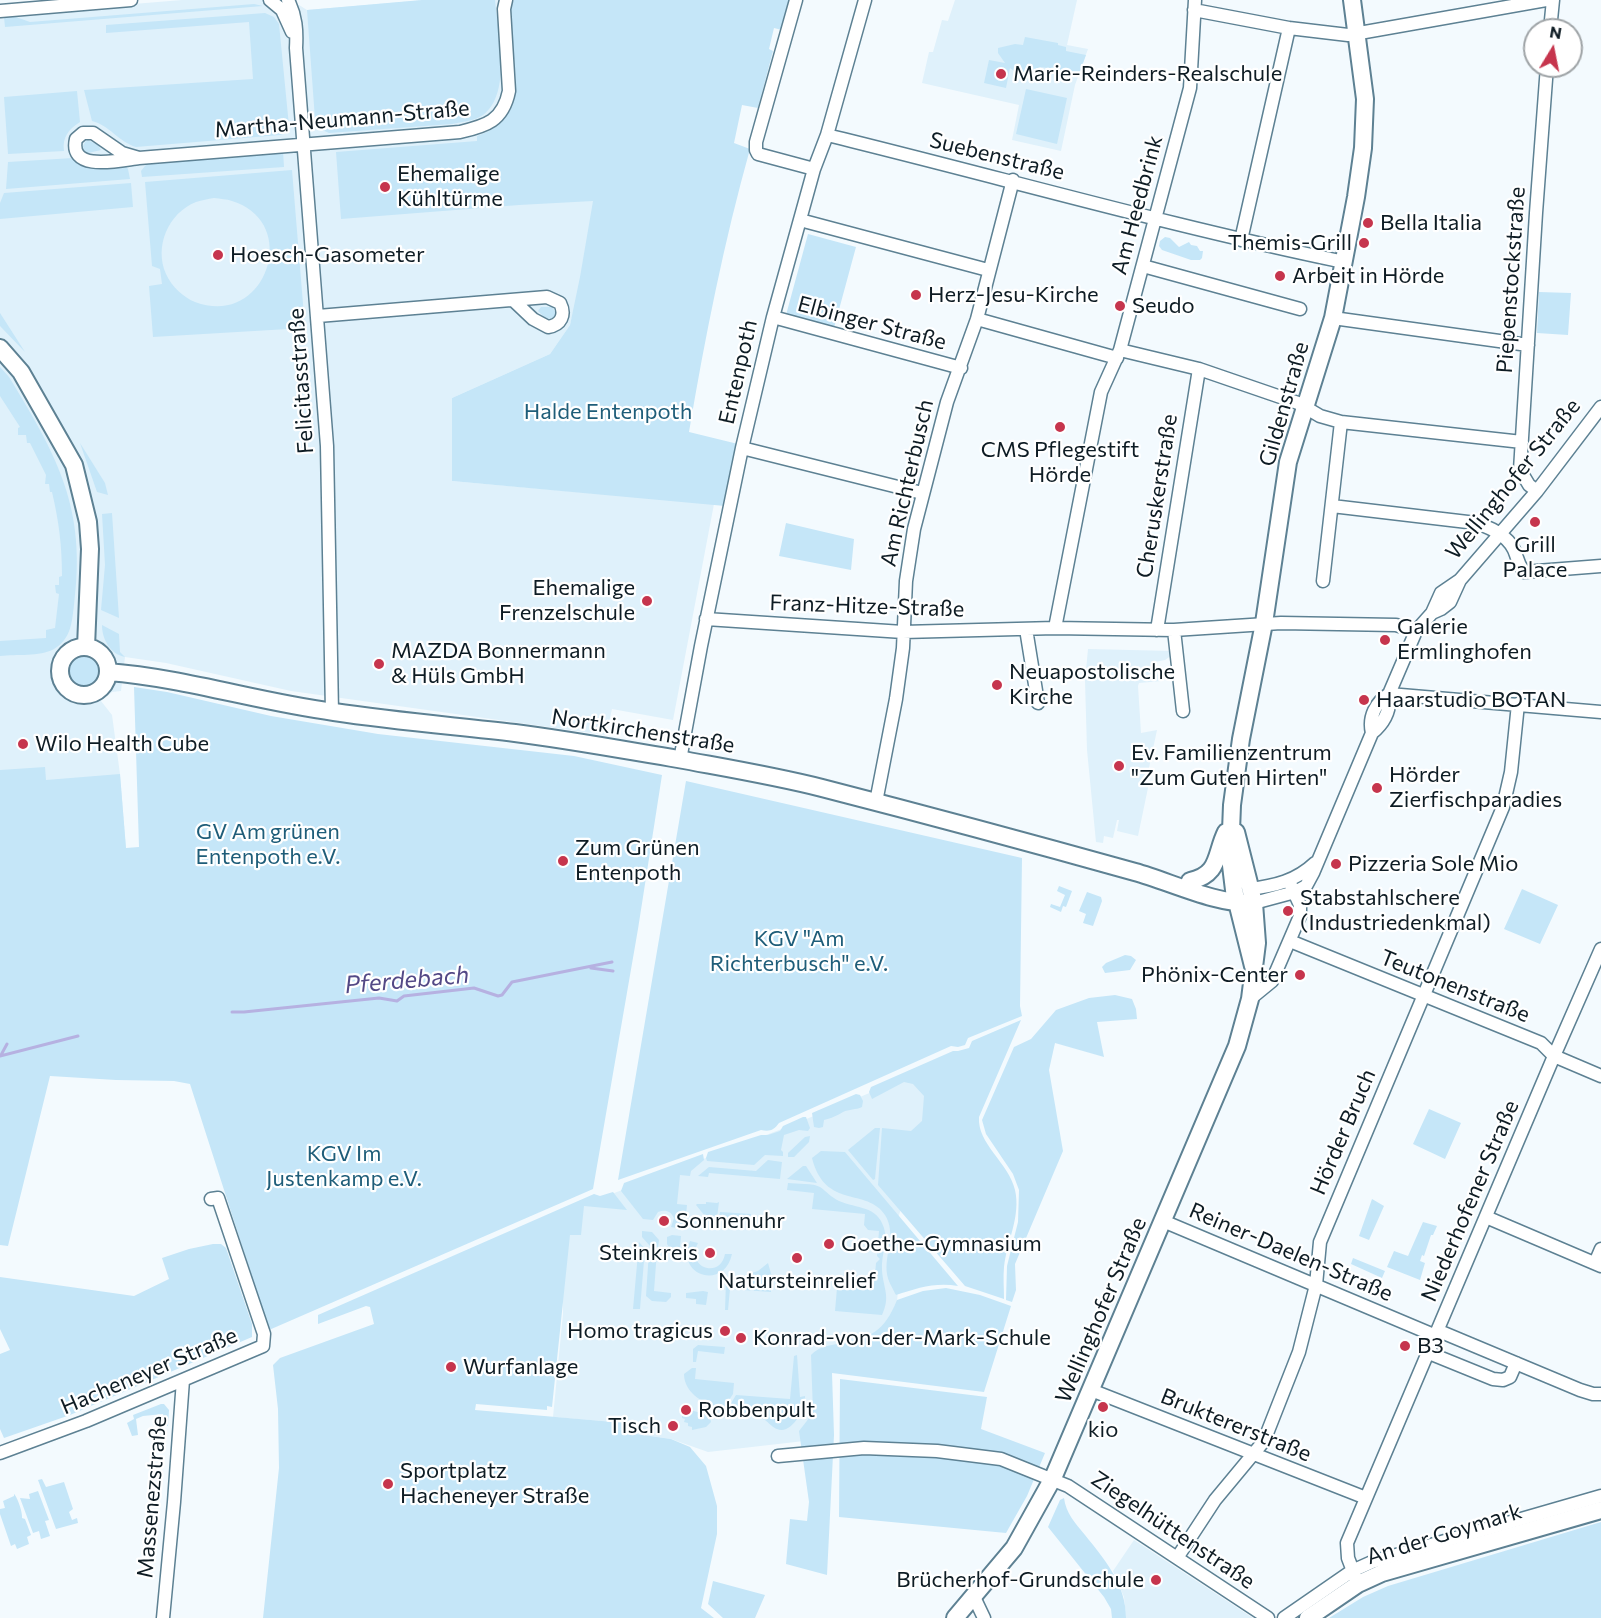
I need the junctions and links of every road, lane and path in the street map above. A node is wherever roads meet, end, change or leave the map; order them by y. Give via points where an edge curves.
1 (131, 0) edge
2 (270, 0) edge
3 (506, 0) edge
4 (795, 0) edge
5 (865, 0) edge
6 (1352, 0) edge
7 (1546, 0) edge
8 (1553, 0) edge
9 (285, 5) edge
10 (1194, 5) edge
11 (0, 11) edge
12 (1551, 18) edge
13 (1289, 28) junction
14 (1357, 34) junction
15 (1547, 78) edge
16 (827, 135) junction
17 (304, 145) junction
18 (139, 158) junction
19 (814, 169) junction
20 (1013, 180) junction
21 (800, 220) junction
22 (1155, 220) junction
23 (1241, 240) junction
24 (1344, 262) junction
25 (1143, 266) junction
26 (988, 270) junction
27 (514, 301) dead end
28 (1300, 309) dead end
29 (318, 316) junction
30 (773, 317) junction
31 (1333, 318) junction
32 (977, 319) junction
33 (1527, 345) junction
34 (0, 348) edge
35 (1119, 354) junction
36 (961, 368) junction
37 (1199, 369) junction
38 (1304, 406) junction
39 (1601, 407) edge
40 (1341, 422) junction
41 (1522, 442) junction
42 (742, 448) junction
43 (1537, 491) junction
44 (922, 493) junction
45 (1332, 506) junction
46 (1500, 533) junction
47 (1601, 566) edge
48 (1323, 581) dead end
49 (706, 619) junction
50 (1264, 623) junction
51 (1054, 628) junction
52 (1026, 629) junction
53 (1157, 630) junction
54 (1174, 630) junction
55 (1416, 631) junction
56 (903, 632) junction
57 (86, 647) junction
58 (108, 672) junction
59 (1389, 694) junction
60 (1038, 703) dead end
61 (1518, 704) junction
62 (1182, 711) dead end
63 (332, 712) junction
64 (1601, 712) edge
65 (680, 760) junction
66 (876, 802) junction
67 (1232, 820) junction
68 (1161, 879) junction
69 (1190, 881) junction
70 (1292, 886) junction
71 (1244, 896) junction
72 (1290, 941) junction
73 (1600, 957) edge
74 (1422, 996) junction
75 (1250, 999) junction
76 (1554, 1056) junction
77 (1601, 1076) edge
78 (211, 1199) dead end
79 (1486, 1217) junction
80 (1163, 1221) junction
81 (1601, 1249) edge
82 (1598, 1264) edge
83 (1316, 1285) junction
84 (1437, 1333) junction
85 (1429, 1353) junction
86 (1516, 1364) junction
87 (183, 1380) junction
88 (1091, 1390) junction
89 (1601, 1394) edge
90 (0, 1453) edge
91 (1252, 1454) junction
92 (778, 1456) dead end
93 (1053, 1478) junction
94 (1601, 1496) edge
95 (1366, 1498) junction
96 (1601, 1510) edge
97 (1177, 1558) junction
98 (1355, 1577) junction
99 (974, 1597) junction
100 (163, 1618) edge
101 (955, 1618) edge
102 (984, 1618) edge
103 (1268, 1618) edge
104 (1284, 1618) edge
105 (1308, 1618) edge

1 - 11 street
2 - 9 street
3 - 17 street, Martha-Neumann-Straße via 509,91 502,112 486,126 460,132
4 - 19 street via 756,150 758,154
5 - 16 street, Entenpoth
6 - 14 main road, Gildenstraße
7 - 14 street
8 - 12 street
9 - 17 street, Felicitasstraße via 295,17
10 - 13 street
10 - 22 street, Am Heedbrink via 1190,88
13 - 14 street
13 - 23 street
14 - 24 main road, Gildenstraße via 1365,99 1363,148
15 - 33 street, Piepenstockstraße
16 - 19 street, Entenpoth
16 - 20 street, Suebenstraße
17 - 18 street, Martha-Neumann-Straße
17 - 29 street, Felicitasstraße
18 - 18 street, Martha-Neumann-Straße via 122,153 93,133 83,133 76,139 77,153 86,161
19 - 21 street, Entenpoth
20 - 22 street, Suebenstraße
20 - 26 street, Am Richterbusch
21 - 26 street
21 - 30 street, Entenpoth
22 - 23 street, Suebenstraße
22 - 25 street, Am Heedbrink
23 - 24 street, Suebenstraße
24 - 31 main road, Gildenstraße
25 - 28 street
25 - 35 street, Am Heedbrink
26 - 32 street, Am Richterbusch
27 - 29 street
29 - 63 street, Felicitasstraße via 327,446
30 - 36 street, Elbinger Straße
30 - 42 street, Entenpoth
31 - 33 street
31 - 38 main road, Gildenstraße
32 - 35 street
32 - 36 street, Am Richterbusch
33 - 41 street, Piepenstockstraße
34 - 57 main road via 21,372 54,428 74,465 85,503 90,549
35 - 37 street
35 - 51 street, Am Heedbrink via 1101,393
36 - 44 street, Am Richterbusch via 947,402
37 - 38 street
37 - 53 street, Cheruskerstraße
38 - 40 street
38 - 50 main road, Gildenstraße via 1288,462
39 - 43 street, Wellinghofer Straße
40 - 41 street
40 - 45 street
41 - 43 street, Piepenstockstraße via 1520,470
42 - 44 street
42 - 49 street, Entenpoth
43 - 46 street, Wellinghofer Straße
44 - 56 street, Am Richterbusch via 906,580
45 - 46 street via 1476,523
45 - 48 street
46 - 47 street via 1516,553 1524,572
46 - 55 street, Wellinghofer Straße via 1460,580 1450,602
49 - 56 street, Franz-Hitze-Straße
49 - 65 street, Entenpoth
50 - 54 street, Franz-Hitze-Straße
50 - 55 street, Franz-Hitze-Straße via 1396,625
50 - 67 main road, Gildenstraße via 1241,739
51 - 52 street, Franz-Hitze-Straße
51 - 53 street, Franz-Hitze-Straße
52 - 56 street, Franz-Hitze-Straße
52 - 60 street
53 - 54 street, Franz-Hitze-Straße
54 - 62 street
55 - 59 street, Wellinghofer Straße
56 - 66 street, Am Richterbusch via 896,699
57 - 58 main road via 103,656
57 - 58 main road via 73,650 63,659 60,671 67,688 78,694 90,694 106,682
58 - 63 main road, Nortkirchenstraße via 188,683
59 - 61 street
59 - 70 street, Wellinghofer Straße via 1371,716 1372,733 1318,860
61 - 64 street
61 - 74 street, Hörder Bruch via 1503,807
63 - 65 main road, Nortkirchenstraße via 585,742
65 - 66 main road, Nortkirchenstraße via 764,774
66 - 68 main road, Nortkirchenstraße
67 - 69 main road, Gildenstraße via 1211,872
67 - 71 main road, Gildenstraße via 1241,848
68 - 69 main road, Nortkirchenstraße
68 - 71 main road, Nortkirchenstraße
69 - 71 main road, Nortkirchenstraße
70 - 71 street, Wellinghofer Straße
70 - 72 street via 1300,904 1300,916
71 - 75 main road, Wellinghofer Straße via 1253,966
72 - 74 street, Teutonenstraße
72 - 75 street via 1272,981
73 - 76 street, Niederhofener Straße
74 - 76 street, Teutonenstraße via 1541,1043
74 - 83 street, Hörder Bruch via 1320,1242
75 - 80 main road, Wellinghofer Straße via 1237,1046
76 - 77 street, Teutonenstraße
76 - 79 street, Niederhofener Straße
78 - 87 street, Hacheneyer Straße via 218,1198 222,1208 264,1334 263,1346
79 - 82 street
79 - 84 street, Niederhofener Straße
80 - 83 street, Reiner-Daelen-Straße
80 - 88 main road, Wellinghofer Straße
81 - 82 street
83 - 84 street, Reiner-Daelen-Straße
83 - 91 street, Hörder Bruch via 1299,1352 1264,1441
84 - 85 street, Niederhofener Straße
84 - 86 street, Reiner-Daelen-Straße
85 - 86 street via 1493,1379 1510,1377
85 - 95 street, Niederhofener Straße
86 - 89 street, Reiner-Daelen-Straße via 1580,1390
87 - 90 street, Hacheneyer Straße
87 - 100 street, Massenezstraße
88 - 91 street, Bruktererstraße
88 - 93 main road, Wellinghofer Straße
91 - 95 street, Bruktererstraße
91 - 97 street, Hörder Bruch via 1215,1500
92 - 93 street, Ziegelhüttenstraße via 864,1448 937,1451 1001,1459
93 - 97 street, Ziegelhüttenstraße
93 - 99 main road, Wellinghofer Straße via 1021,1538
94 - 98 street, An der Goymark via 1372,1562
95 - 98 street, Niederhofener Straße via 1347,1543
96 - 98 main road, An der Goymark via 1382,1574
97 - 103 street, Ziegelhüttenstraße
98 - 104 street
98 - 105 main road, An der Goymark
99 - 101 main road, Wellinghofer Straße
99 - 102 street

